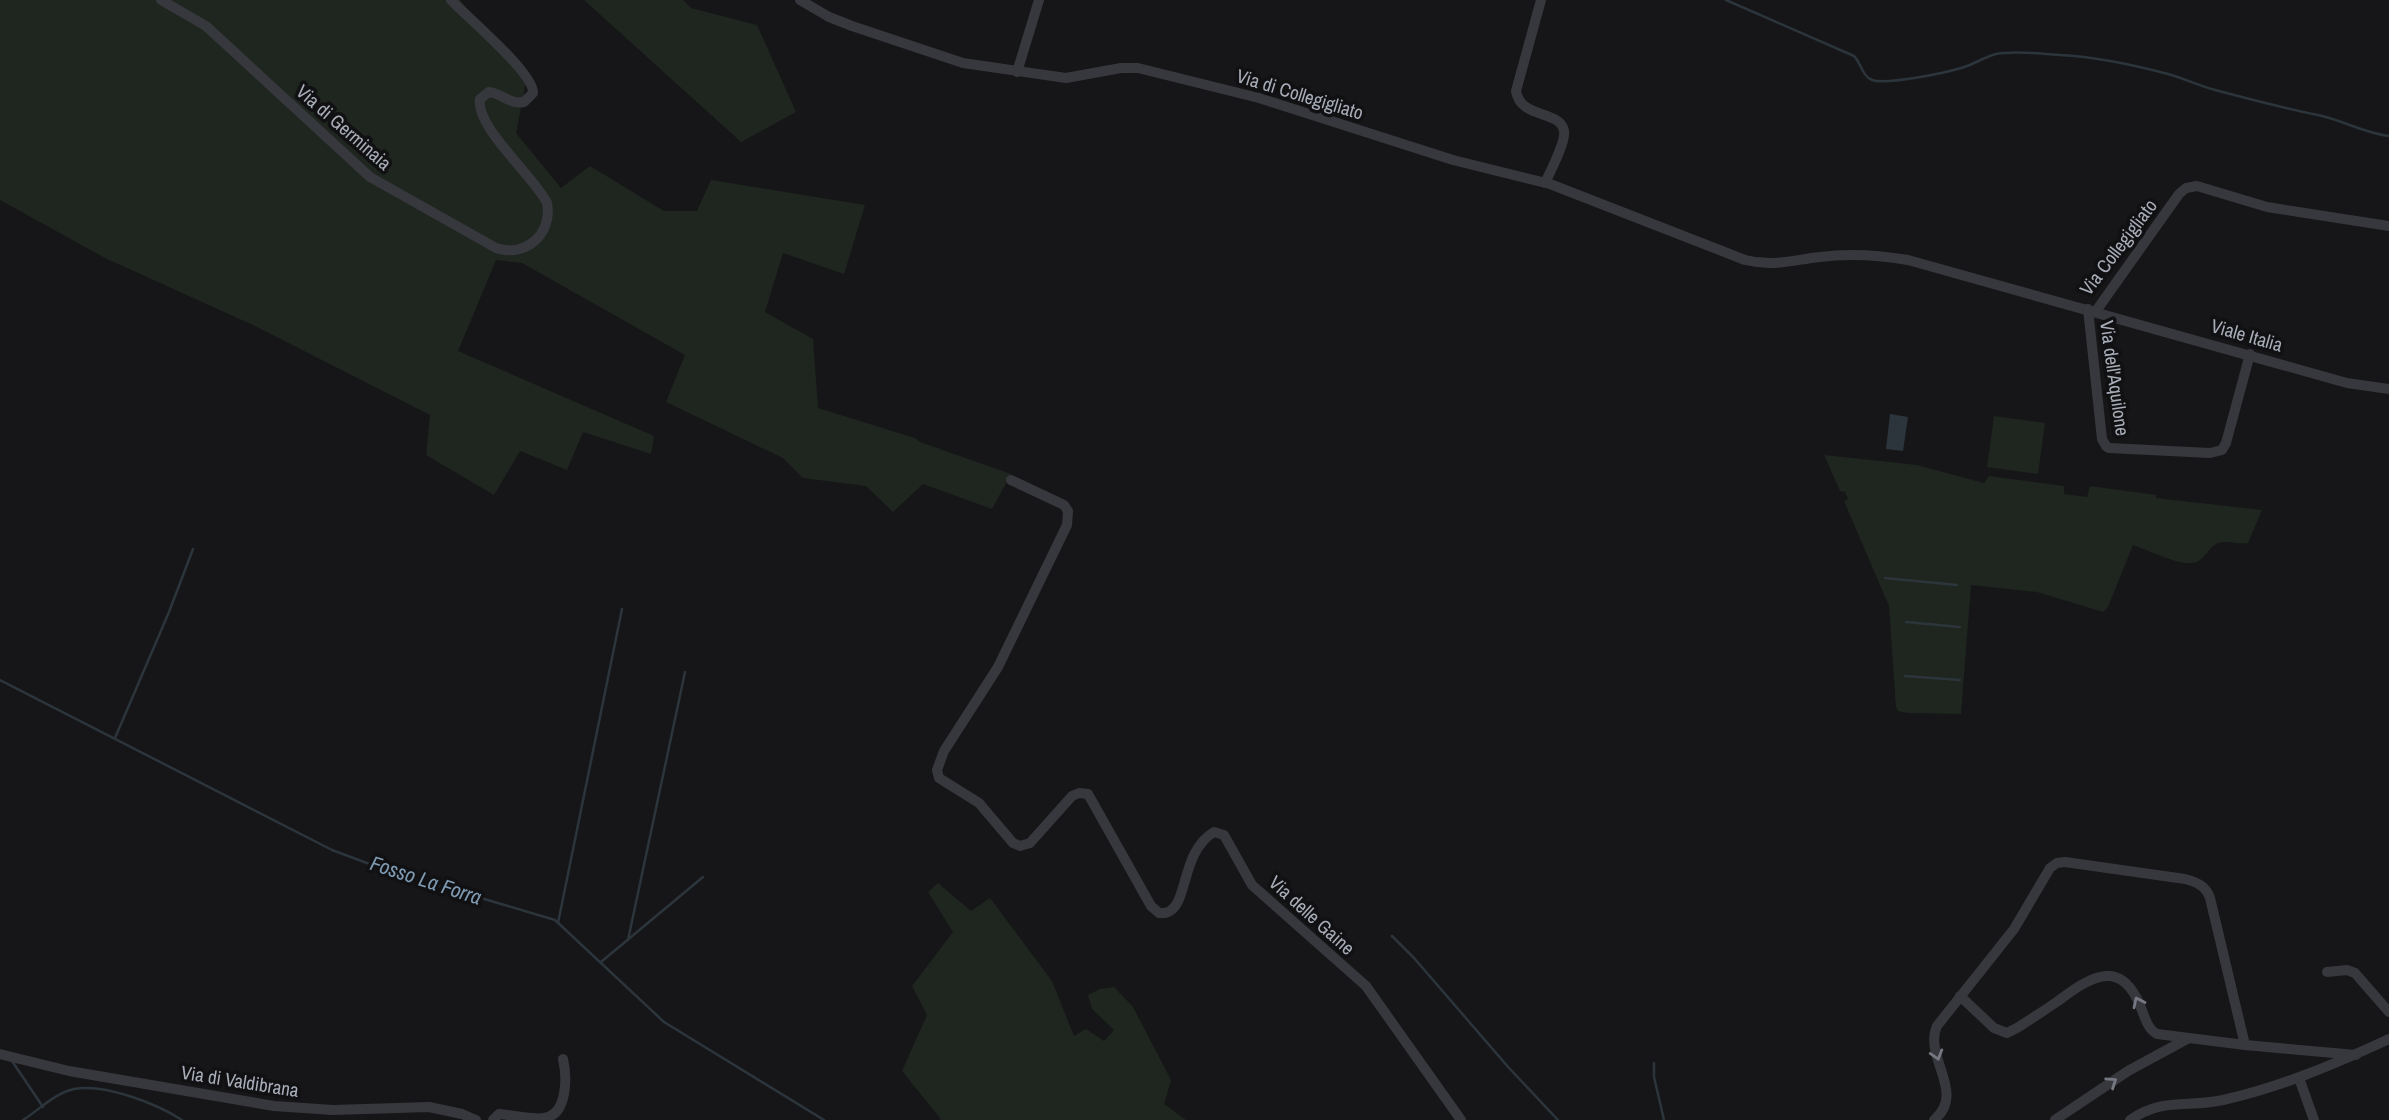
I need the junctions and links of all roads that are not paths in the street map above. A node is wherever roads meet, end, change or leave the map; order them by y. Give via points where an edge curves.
1 (161, 0) edge
2 (451, 0) edge
3 (800, 0) edge
4 (1039, 0) edge
5 (1541, 0) edge
6 (1017, 72) junction
7 (1545, 183) junction
8 (2389, 226) edge
9 (1785, 263) joint
10 (2092, 310) junction
11 (2250, 354) junction
12 (2389, 389) edge
13 (1011, 481) dead end
14 (2327, 972) dead end
15 (1961, 996) junction
16 (2389, 1012) edge
17 (2187, 1039) junction
18 (2389, 1039) edge
19 (2245, 1045) junction
20 (0, 1054) edge
21 (2356, 1055) junction
22 (563, 1059) dead end
23 (2299, 1078) junction
24 (476, 1120) edge
25 (493, 1120) edge
26 (1461, 1120) edge
27 (1934, 1120) edge
28 (2055, 1120) edge
29 (2130, 1120) edge
30 (2314, 1120) edge

1 - 2 street, Via di Germinaia via 206,26 370,177 491,246 520,250 545,227 547,203 495,136 479,104 489,92 513,103 524,102 533,93 532,84
3 - 6 street, Via di Collegigliato via 852,26 963,63
4 - 6 street
5 - 7 street via 1516,91 1523,106 1556,120 1564,129
6 - 7 street, Via di Collegigliato via 1066,78 1121,68 1145,69
7 - 9 street, Via di Collegigliato via 1745,260
8 - 10 street, Via Collegigliato via 2267,207 2190,186 2179,194
9 - 10 street, Via Collegigliato via 1840,255 1895,258
10 - 11 street, Viale Italia
10 - 11 street, Via dell'Aquilone via 2102,439 2109,447 2222,450
11 - 12 street, Viale Italia via 2347,383
13 - 26 street, Via delle Gaine via 1064,505 1067,525 998,667 944,751 937,774 979,803 1018,846 1026,846 1072,796 1086,793 1155,912 1170,911 1177,903 1202,842 1214,832 1224,835 1252,885 1366,986
14 - 16 street via 2355,974
17 -> 15 street via 2153,1032 2133,991 2110,976 2089,979 2007,1033 1994,1028
15 - 19 street via 2014,929 2057,863 2197,882 2208,893
15 -> 27 street via 1934,1032 1947,1094 1943,1110
17 - 19 street
28 -> 17 street via 2128,1071
18 - 21 street
19 - 21 street
20 - 24 street, Via di Valdibrana via 54,1068 274,1106 333,1110 429,1107
21 - 23 street
22 - 25 street via 562,1100 550,1117 499,1114
23 - 29 street via 2219,1101 2153,1107
23 - 30 street

